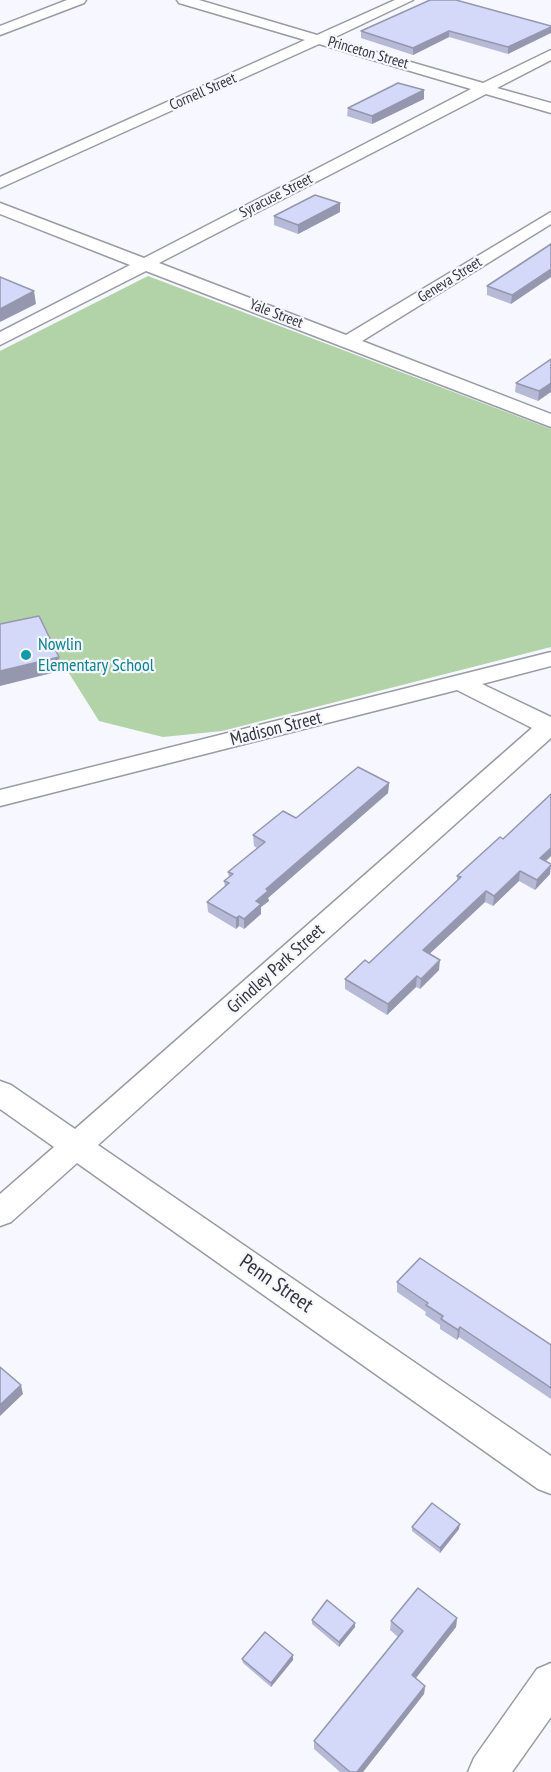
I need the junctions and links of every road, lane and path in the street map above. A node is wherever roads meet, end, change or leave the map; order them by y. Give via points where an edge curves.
1 (79, 0) edge
2 (184, 0) edge
3 (406, 0) edge
4 (0, 31) edge
5 (320, 39) junction
6 (551, 54) edge
7 (485, 88) junction
8 (551, 108) edge
9 (0, 183) edge
10 (0, 208) edge
11 (551, 217) edge
12 (146, 264) junction
13 (0, 339) edge
14 (348, 342) junction
15 (551, 421) edge
16 (551, 659) edge
17 (461, 683) junction
18 (550, 727) edge
19 (0, 798) edge
20 (0, 1093) edge
21 (76, 1146) junction
22 (0, 1213) edge
23 (551, 1477) edge
24 (551, 1683) edge
25 (488, 1772) edge

1 - 4 street
2 - 5 street, Princeton Street
3 - 5 street, Cornell Street
5 - 7 street, Princeton Street
5 - 9 street, Cornell Street
6 - 7 street, Syracuse Street
7 - 8 street, Princeton Street
7 - 12 street, Syracuse Street
10 - 12 street, Yale Street
11 - 14 street, Geneva Street
12 - 13 street, Syracuse Street
12 - 14 street, Yale Street
14 - 15 street, Yale Street
16 - 17 street, Madison Street
17 - 18 street
17 - 19 street, Madison Street
18 - 21 street, Grindley Park Street
20 - 21 street, Penn Street
21 - 22 street, Grindley Park Street
21 - 23 street, Penn Street
24 - 25 street

